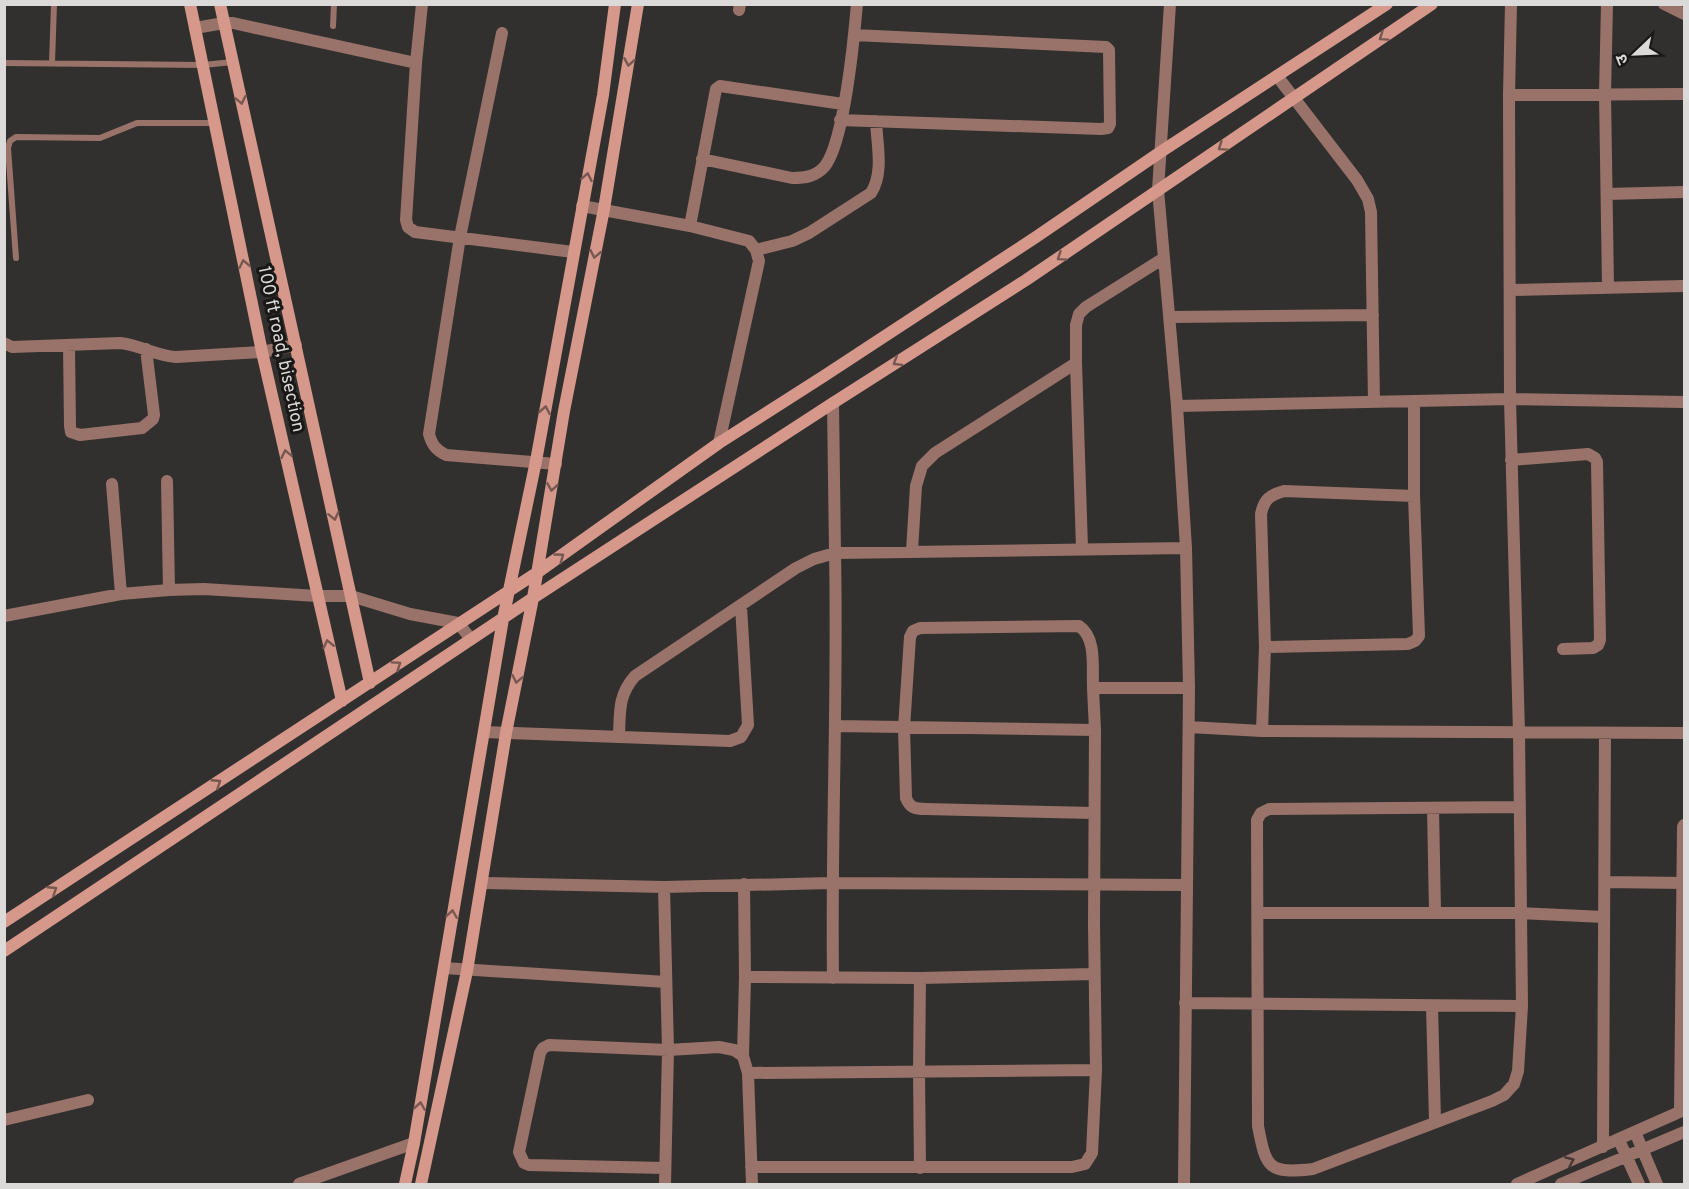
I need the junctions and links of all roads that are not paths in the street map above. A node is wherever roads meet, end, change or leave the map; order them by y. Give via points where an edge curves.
1 (54, 4) edge
2 (190, 4) edge
3 (220, 4) edge
4 (334, 4) edge
5 (422, 4) edge
6 (615, 4) edge
7 (857, 4) edge
8 (1170, 4) edge
9 (1387, 4) edge
10 (1432, 4) edge
11 (1511, 4) edge
12 (1608, 4) edge
13 (1664, 4) edge
14 (635, 5) edge
15 (1684, 14) edge
16 (224, 22) junction
17 (333, 26) dead end
18 (195, 28) junction
19 (502, 33) dead end
20 (854, 35) junction
21 (233, 62) junction
22 (4, 63) edge
23 (52, 63) junction
24 (416, 63) junction
25 (203, 65) junction
26 (1277, 76) junction
27 (1605, 94) junction
28 (1684, 94) edge
29 (1509, 95) junction
30 (1294, 98) junction
31 (843, 104) junction
32 (840, 120) junction
33 (876, 122) junction
34 (215, 123) junction
35 (1162, 151) junction
36 (702, 159) junction
37 (1158, 190) junction
38 (1684, 192) edge
39 (1607, 194) junction
40 (582, 206) junction
41 (604, 209) junction
42 (690, 226) junction
43 (460, 237) junction
44 (756, 250) junction
45 (573, 252) junction
46 (15, 258) dead end
47 (1164, 258) junction
48 (1684, 286) edge
49 (1608, 287) junction
50 (1510, 290) junction
51 (1373, 315) junction
52 (1169, 318) junction
53 (4, 343) edge
54 (69, 345) junction
55 (296, 345) junction
56 (146, 349) junction
57 (262, 352) junction
58 (1076, 363) junction
59 (1510, 399) junction
60 (1414, 400) junction
61 (1374, 402) junction
62 (1684, 402) edge
63 (833, 403) junction
64 (1177, 406) junction
65 (719, 443) junction
66 (1511, 460) junction
67 (536, 462) junction
68 (556, 464) junction
69 (167, 481) dead end
70 (112, 484) dead end
71 (1414, 496) junction
72 (1082, 548) junction
73 (1186, 548) junction
74 (912, 551) junction
75 (835, 553) junction
76 (538, 573) junction
77 (169, 590) junction
78 (508, 591) junction
79 (121, 594) junction
80 (317, 596) junction
81 (351, 596) junction
82 (533, 598) junction
83 (741, 606) junction
84 (4, 616) edge
85 (503, 619) junction
86 (458, 623) junction
87 (471, 639) junction
88 (1265, 646) junction
89 (1563, 649) dead end
90 (370, 682) junction
91 (1093, 688) junction
92 (1189, 688) junction
93 (342, 701) junction
94 (836, 726) junction
95 (1189, 727) junction
96 (904, 728) junction
97 (1095, 730) junction
98 (1262, 731) junction
99 (484, 732) junction
100 (506, 733) junction
101 (1519, 733) junction
102 (1605, 733) junction
103 (1684, 733) edge
104 (619, 736) junction
105 (1520, 807) junction
106 (1433, 808) junction
107 (1094, 813) junction
108 (1684, 825) edge
109 (1605, 882) junction
110 (483, 883) junction
111 (831, 883) junction
112 (1683, 883) edge
113 (744, 884) junction
114 (1094, 884) junction
115 (1187, 885) junction
116 (664, 887) junction
117 (1435, 912) junction
118 (1258, 913) junction
119 (1521, 913) junction
120 (1604, 916) junction
121 (4, 922) edge
122 (4, 951) edge
123 (444, 968) junction
124 (467, 971) junction
125 (1094, 974) junction
126 (746, 977) junction
127 (833, 978) junction
128 (920, 978) junction
129 (666, 982) junction
130 (1185, 1003) junction
131 (1257, 1003) junction
132 (1432, 1006) junction
133 (1522, 1006) junction
134 (1683, 1041) edge
135 (668, 1050) junction
136 (743, 1056) junction
137 (1096, 1070) junction
138 (919, 1071) junction
139 (748, 1073) junction
140 (88, 1100) dead end
141 (1682, 1111) edge
142 (4, 1120) edge
143 (1435, 1122) junction
144 (1684, 1131) edge
145 (1635, 1132) junction
146 (1619, 1140) junction
147 (414, 1143) junction
148 (1603, 1147) junction
149 (1642, 1150) junction
150 (1626, 1157) junction
151 (751, 1167) junction
152 (666, 1168) junction
153 (920, 1168) junction
154 (299, 1185) edge
155 (405, 1185) edge
156 (421, 1185) edge
157 (665, 1185) edge
158 (752, 1185) edge
159 (1184, 1185) edge
160 (1517, 1185) edge
161 (1561, 1185) edge
162 (1639, 1185) edge
163 (1658, 1185) edge

1 - 23 lane
2 - 18 street, 100 ft road, bisection
3 - 16 street
4 - 17 lane
5 - 24 street
40 -> 6 street
7 - 20 street
8 - 35 street
9 - 26 street
10 -> 30 street
11 - 29 street
12 - 27 street
13 - 15 street
14 -> 41 street
16 - 18 street
16 - 21 street
16 - 24 street
18 - 25 street, 100 ft road, bisection
19 - 43 street
20 - 31 street
20 - 33 street via 1101,45 1109,50 1108,128
21 - 25 lane
21 -> 55 street
22 - 23 lane
23 - 25 lane
24 - 43 street via 406,220 415,232
25 - 34 street, 100 ft road, bisection
26 - 30 street
26 - 35 street
27 - 28 street
27 - 29 street
27 - 39 street
29 - 50 street
30 -> 37 street
30 - 51 street via 1368,199
31 - 32 street
31 - 36 street via 720,86 714,92
32 - 33 street
32 - 36 street via 836,143 826,165 818,174 806,178
33 - 44 street via 878,171 871,193 809,233
34 - 46 lane via 137,123 100,138 16,137 10,141
57 -> 34 street, 100 ft road, bisection
35 - 37 street
35 - 65 street
36 - 42 street
37 - 47 street
37 -> 63 street
38 - 39 street
39 - 49 street
40 - 41 street
40 - 45 street
41 - 42 street
41 -> 68 street
42 - 44 street via 749,241
43 - 45 street
43 - 67 street via 429,434 432,443 446,455
44 - 65 street via 759,261
67 -> 45 street
47 - 52 street
47 - 58 street via 1079,314
48 - 49 street
49 - 50 street
50 - 59 street
51 - 52 street
51 - 61 street
52 - 64 street
53 - 54 street via 12,347
54 - 56 street via 120,343
54 - 56 street via 70,426 74,435 142,428 153,419
55 - 57 street
55 -> 81 street
56 - 57 street via 176,357
80 -> 57 street, 100 ft road, bisection
58 - 72 street
58 - 74 street via 935,453 922,466 916,486
59 - 60 street
59 - 62 street
59 - 66 street
60 - 61 street
60 - 71 street
61 - 64 street
63 - 75 street
63 - 82 street
64 - 73 street
76 -> 65 street
66 - 89 street via 1588,454 1598,462 1600,640 1593,648
66 - 101 street
67 - 68 street
67 - 78 street
68 -> 76 street
69 - 77 street
70 - 79 street
71 - 88 street via 1419,636 1415,641 1401,645
71 - 88 street via 1284,491 1270,495 1261,514
72 - 73 street
72 - 74 street
73 - 92 street
74 - 75 street
75 - 83 street via 796,568
75 - 94 street
76 - 78 street
76 - 82 street
77 - 79 street
77 - 80 street
78 - 85 street
78 - 86 street
79 - 84 street
80 - 81 street
93 -> 80 street, 100 ft road, bisection
81 - 86 street via 410,614
81 - 90 street
82 - 85 street
82 -> 100 street
83 - 104 street via 634,676 620,702
83 - 104 street via 748,725 741,737 730,741
85 - 87 street
85 - 99 street
86 - 87 street
90 -> 86 street
87 - 122 street
88 - 98 street
90 - 93 street
91 - 92 street
91 - 96 street via 1090,640 1079,626 920,628 910,637
91 - 97 street
92 - 95 street
121 -> 93 street
94 - 96 street
94 - 111 street
95 - 98 street
95 - 115 street
96 - 97 street
96 - 107 street via 909,806
97 - 107 street
98 - 101 street
99 - 100 street
123 -> 99 street
100 - 104 street
100 - 110 street
101 - 102 street
101 - 105 street
102 - 103 street
102 - 109 street
105 - 106 street
105 - 119 street
106 - 117 street
106 - 118 street via 1269,809 1261,813 1257,820
107 - 114 street
108 - 112 street
109 - 112 street
109 - 120 street
110 - 116 street
110 - 124 street
111 - 113 street
111 - 114 street
111 - 127 street
112 - 134 street
113 - 116 street
113 - 126 street
114 - 115 street
114 - 125 street
115 - 130 street
116 - 129 street
117 - 118 street
117 - 119 street
118 - 131 street
119 - 120 street
119 - 133 street
120 - 148 street
123 - 124 street
147 -> 123 street
124 - 129 street
124 - 156 street
125 - 128 street
125 - 137 street
126 - 127 street
126 - 136 street
127 - 128 street
128 - 138 street
129 - 135 street
130 - 131 street
130 - 159 street
131 - 132 street
131 - 143 street via 1258,1126 1267,1161 1276,1169 1313,1169
132 - 133 street
132 - 143 street
133 - 143 street via 1514,1084 1492,1101
134 - 141 street
135 - 136 street via 719,1047
135 - 152 street
135 - 152 street via 549,1045 543,1048 519,1152 529,1165
136 - 139 street
137 - 138 street
137 - 153 street via 1092,1153 1085,1164
138 - 139 street
138 - 153 street
139 - 151 street
140 - 142 street
141 - 145 street
144 - 149 street
145 - 146 street
145 - 149 street
146 - 148 street
146 - 150 street
147 - 154 street
147 - 155 street
160 -> 148 street
149 - 150 street
149 - 163 street
150 - 161 street
150 - 162 street
151 - 153 street
151 - 158 street
152 - 157 street

